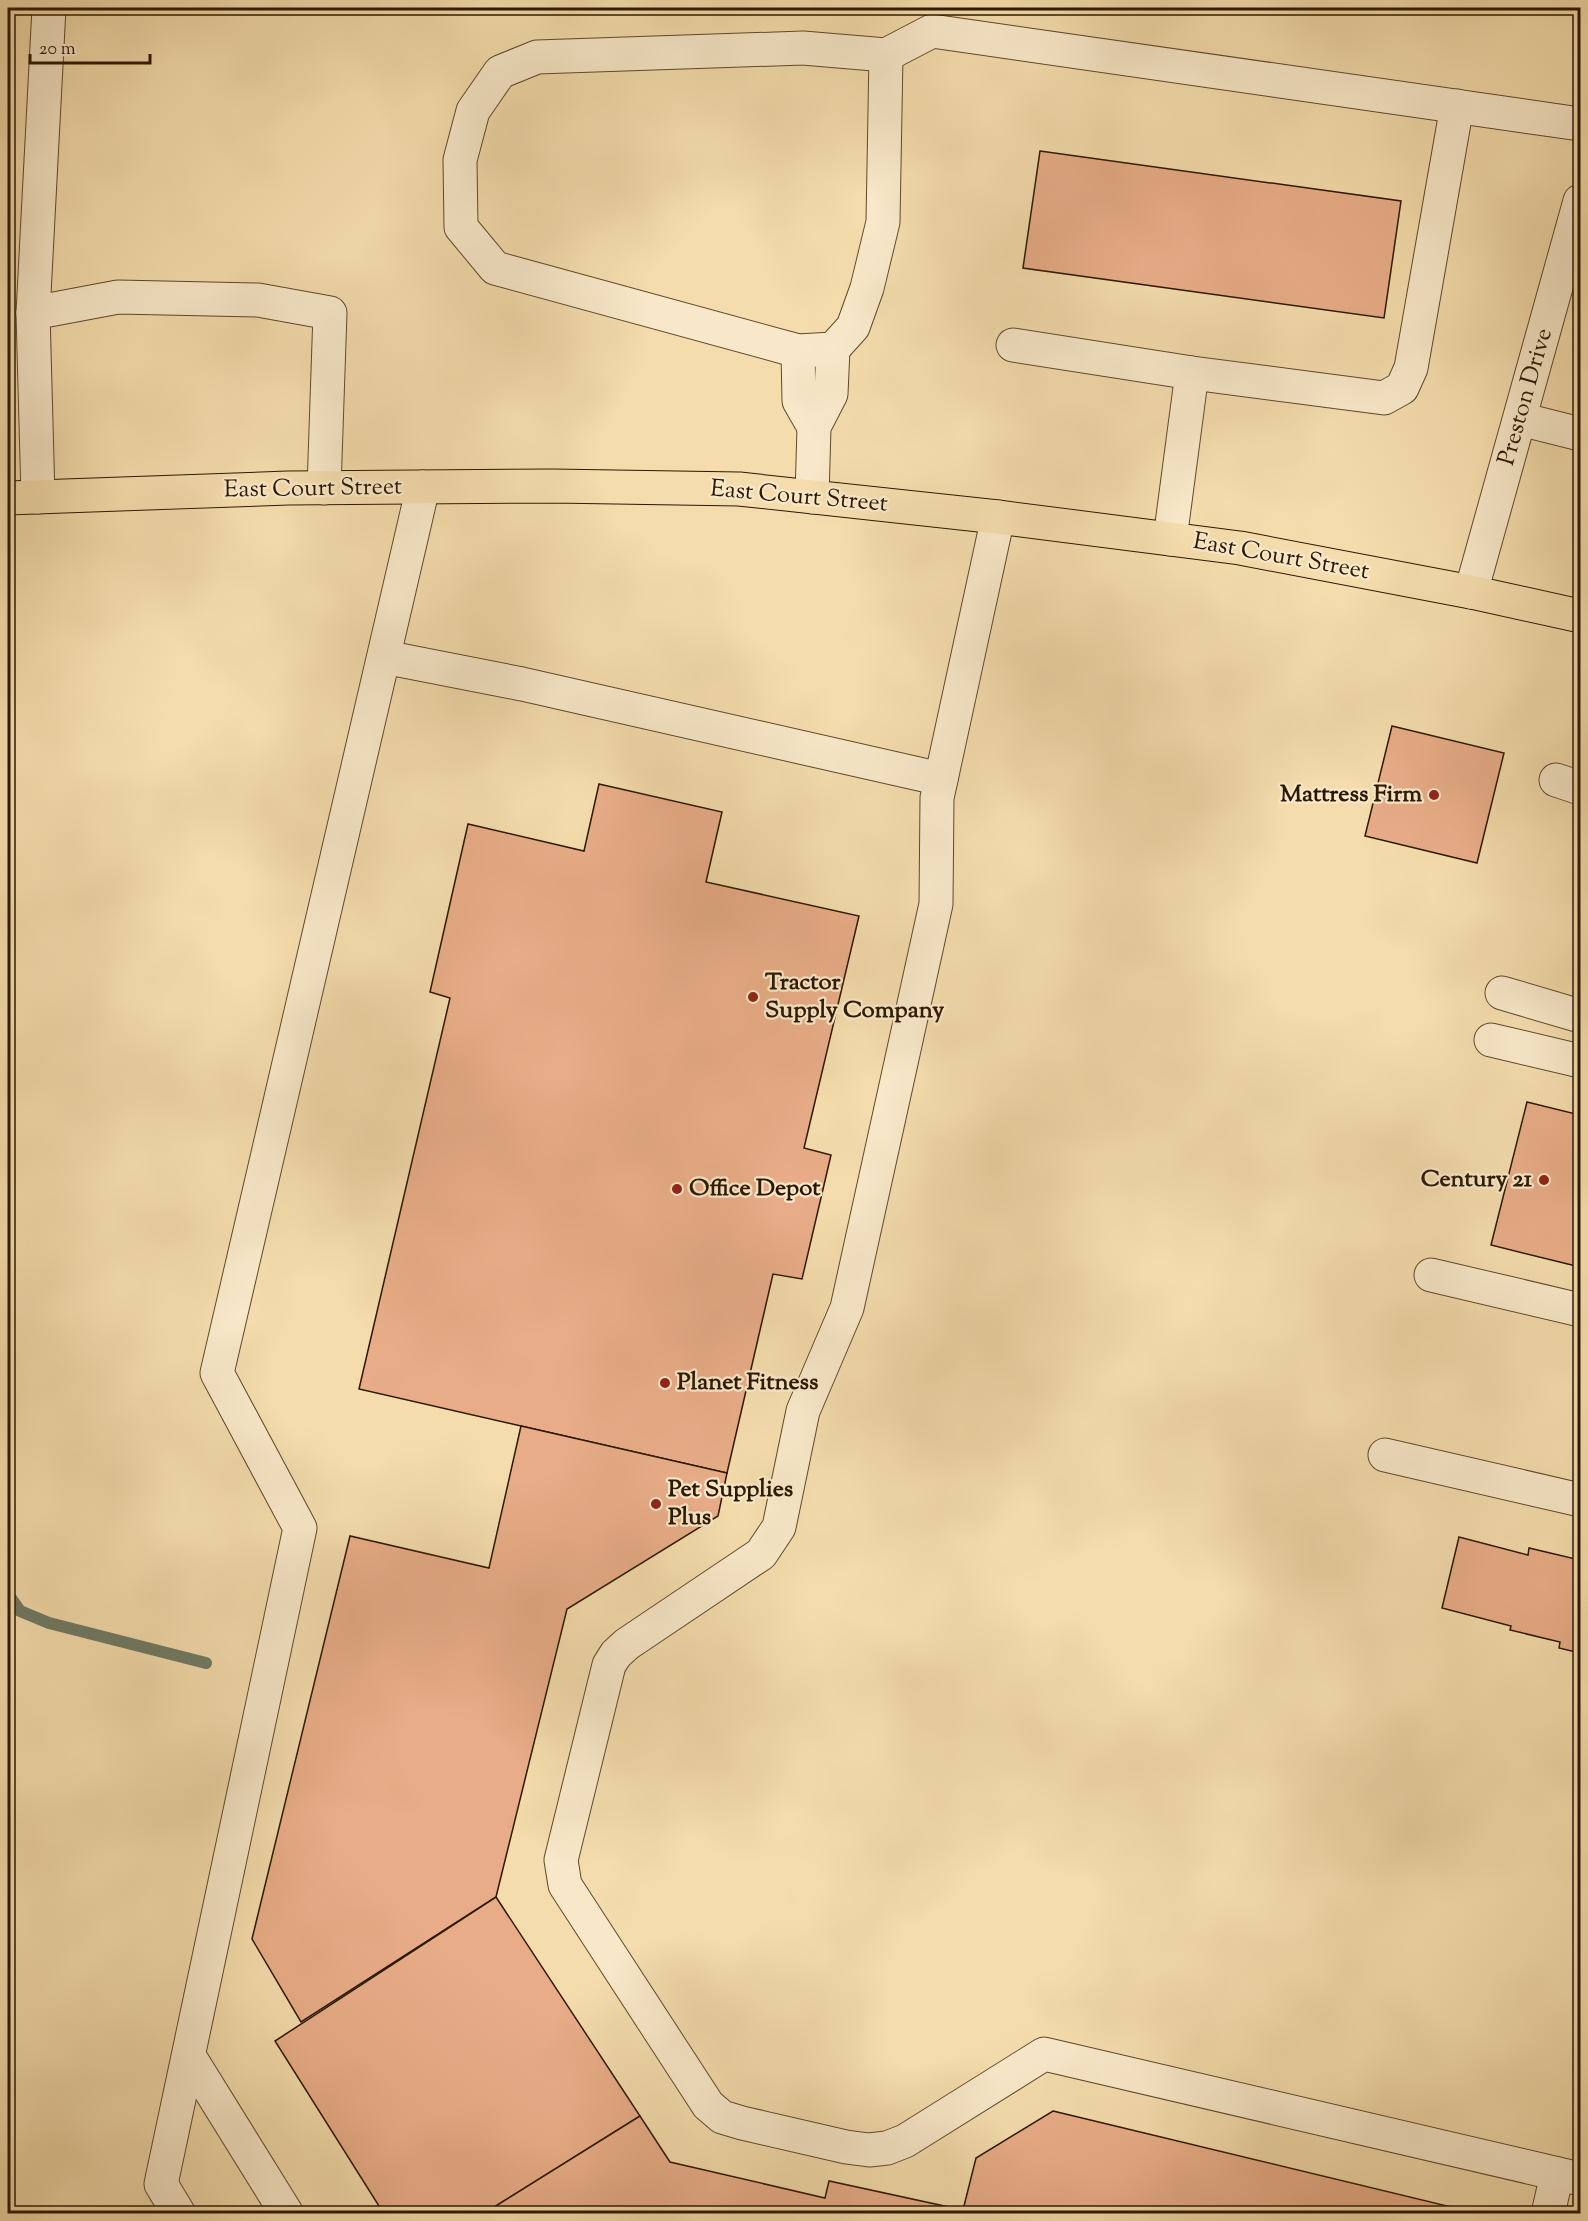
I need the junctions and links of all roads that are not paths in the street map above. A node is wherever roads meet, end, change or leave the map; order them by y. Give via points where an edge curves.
1 (49, 8) edge
2 (886, 54) junction
3 (1457, 106) junction
4 (1581, 124) edge
5 (1581, 201) edge
6 (33, 313) junction
7 (1013, 345) dead end
8 (833, 349) junction
9 (798, 351) junction
10 (1192, 374) junction
11 (1520, 419) junction
12 (814, 427) junction
13 (1581, 434) edge
14 (423, 487) junction
15 (324, 488) junction
16 (23, 497) edge
17 (812, 497) junction
18 (998, 517) junction
19 (1170, 539) junction
20 (1471, 592) junction
21 (1581, 616) edge
22 (384, 657) junction
23 (941, 779) junction
24 (1502, 993) dead end
25 (1581, 1016) edge
26 (1491, 1040) dead end
27 (1581, 1061) edge
28 (1431, 1275) dead end
29 (1581, 1310) edge
30 (1385, 1455) dead end
31 (1581, 1500) edge
32 (189, 2056) junction
33 (1569, 2177) edge
34 (179, 2214) edge
35 (286, 2214) edge
36 (1548, 2214) edge

1 - 6 street
2 - 3 street via 932,31
2 - 8 street via 883,222 853,327
2 - 9 street via 803,48 537,57 500,72 472,111 460,160 461,227 495,268
3 - 4 street
3 - 10 street via 1411,368 1402,388 1384,398
5 - 11 street, Preston Drive
6 - 15 street via 118,297 258,300 330,313
6 - 16 street
7 - 10 street
8 - 9 street
8 - 12 street via 831,394
9 - 12 street via 799,401
10 - 19 street
11 - 13 street
11 - 20 street, Preston Drive
12 - 17 street
14 - 15 main road, East Court Street
14 - 17 main road, East Court Street via 739,489
14 - 22 street
15 - 16 main road, East Court Street
17 - 18 main road, East Court Street
18 - 19 main road, East Court Street
18 - 23 street
19 - 20 main road, East Court Street via 1240,548
20 - 21 main road, East Court Street
22 - 23 street via 522,684
22 - 32 street via 217,1373 300,1528
23 - 33 street via 937,798 934,915 847,1308 803,1411 779,1527 761,1554 627,1644 609,1665 561,1860 565,1886 708,2105 722,2116 742,2123 846,2147 887,2148 1044,2054
24 - 25 street
26 - 27 street
28 - 29 street
30 - 31 street
32 - 34 street via 161,2184
32 - 35 street
33 - 36 street

